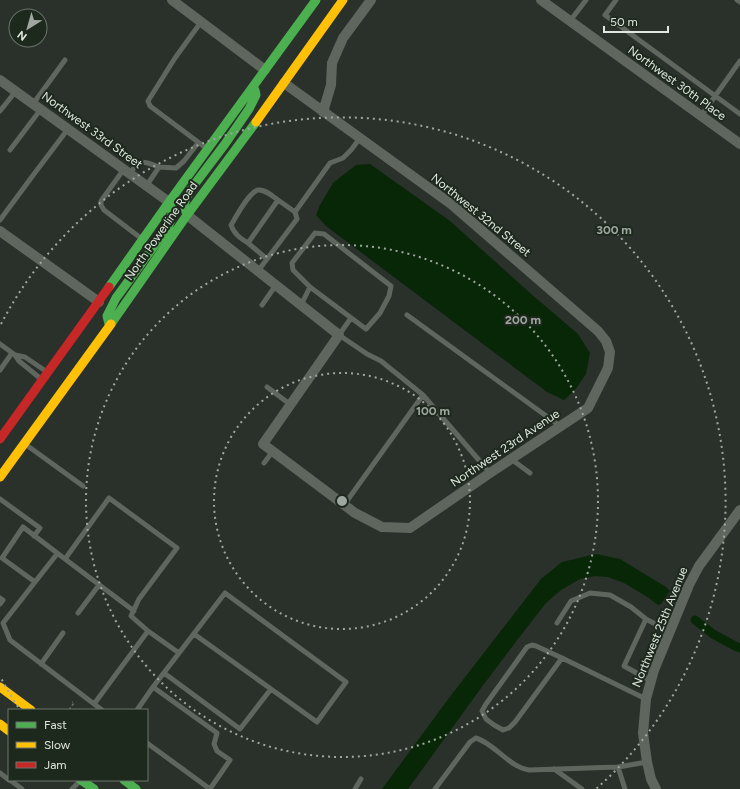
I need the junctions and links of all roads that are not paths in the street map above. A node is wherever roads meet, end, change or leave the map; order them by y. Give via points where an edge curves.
1 (172, 0) edge
2 (316, 0) edge
3 (343, 0) edge
4 (371, 0) edge
5 (541, 0) edge
6 (586, 0) edge
7 (616, 0) edge
8 (737, 0) edge
9 (740, 2) edge
10 (570, 21) junction
11 (201, 22) junction
12 (65, 60) dead end
13 (740, 62) edge
14 (265, 70) junction
15 (0, 80) edge
16 (255, 83) junction
17 (284, 84) junction
18 (16, 92) junction
19 (716, 96) junction
20 (37, 106) junction
21 (0, 111) edge
22 (323, 112) junction
23 (740, 114) edge
24 (701, 116) junction
25 (68, 129) junction
26 (360, 138) junction
27 (198, 143) junction
28 (740, 144) edge
29 (207, 149) junction
30 (10, 150) dead end
31 (159, 167) junction
32 (127, 171) junction
33 (147, 185) junction
34 (278, 200) junction
35 (170, 202) junction
36 (295, 212) junction
37 (187, 214) junction
38 (0, 220) edge
39 (0, 231) edge
40 (143, 239) junction
41 (248, 243) junction
42 (267, 259) junction
43 (258, 271) junction
44 (276, 285) junction
45 (310, 287) junction
46 (99, 302) junction
47 (262, 305) dead end
48 (300, 305) junction
49 (407, 315) dead end
50 (351, 318) junction
51 (109, 326) junction
52 (339, 336) junction
53 (0, 344) edge
54 (610, 352) joint
55 (14, 354) junction
56 (0, 370) edge
57 (45, 376) junction
58 (267, 387) dead end
59 (422, 395) junction
60 (31, 396) junction
61 (291, 404) junction
62 (560, 426) junction
63 (32, 433) junction
64 (0, 439) edge
65 (24, 443) junction
66 (273, 451) junction
67 (511, 459) junction
68 (264, 462) dead end
69 (490, 473) junction
70 (530, 473) dead end
71 (0, 477) edge
72 (83, 486) dead end
73 (0, 499) edge
74 (344, 505) junction
75 (740, 510) edge
76 (34, 536) junction
77 (57, 554) junction
78 (65, 559) junction
79 (35, 582) junction
80 (99, 585) junction
81 (0, 598) edge
82 (0, 604) edge
83 (134, 611) junction
84 (78, 613) dead end
85 (646, 619) junction
86 (558, 623) dead end
87 (148, 631) junction
88 (670, 632) junction
89 (63, 633) dead end
90 (194, 634) junction
91 (179, 653) junction
92 (562, 658) junction
93 (41, 664) junction
94 (164, 674) junction
95 (651, 681) junction
96 (0, 687) edge
97 (153, 688) junction
98 (271, 689) junction
99 (646, 698) junction
100 (94, 704) junction
101 (30, 709) edge
102 (101, 709) edge
103 (138, 709) edge
104 (0, 724) edge
105 (8, 730) edge
106 (148, 744) edge
107 (647, 762) junction
108 (618, 766) junction
109 (554, 769) junction
110 (0, 773) edge
111 (8, 779) edge
112 (361, 779) dead end
113 (80, 781) edge
114 (82, 781) edge
115 (125, 781) edge
116 (15, 787) edge
117 (90, 788) edge
118 (22, 789) edge
119 (72, 789) edge
120 (136, 789) edge
121 (210, 789) edge
122 (355, 789) edge
123 (436, 789) edge
124 (582, 789) edge
125 (626, 789) edge
126 (656, 789) edge

1 - 11 street
2 - 14 main road, North Powerline Road
3 - 17 main road, North Powerline Road
4 - 22 street via 343,38 332,63 331,85
5 - 10 street, Northwest 30th Place
6 - 10 lane
7 - 19 lane via 605,15
8 - 9 lane
10 - 24 street, Northwest 30th Place
11 - 14 street
11 - 27 lane via 148,101 150,106
12 - 20 lane
13 - 19 lane
14 - 16 main road, North Powerline Road
15 - 18 street, Northwest 33rd Street
16 - 29 main road, North Powerline Road
16 - 37 main road via 256,95 249,109 186,198 184,205
17 - 22 street, Northwest 32nd Street
17 - 37 main road, North Powerline Road
18 - 20 street, Northwest 33rd Street
18 - 21 lane
19 - 23 lane
19 - 24 lane
20 - 25 street, Northwest 33rd Street
20 - 30 lane
22 - 26 street, Northwest 32nd Street
24 - 28 street, Northwest 30th Place
25 - 32 street, Northwest 33rd Street
25 - 38 lane
26 - 36 lane via 343,158 330,163
26 - 54 street, Northwest 32nd Street via 451,204 598,332 606,341
27 - 29 lane
27 - 31 lane via 176,168
29 - 35 main road, North Powerline Road
31 - 32 lane via 144,162
31 - 33 lane
32 - 33 street, Northwest 33rd Street
32 - 40 lane via 101,201 101,205
33 - 35 street, Northwest 33rd Street
34 - 36 lane
34 - 41 lane
34 - 41 lane via 264,191 258,190 251,194 231,225 237,236
35 - 40 main road, North Powerline Road
35 - 51 main road via 174,209 168,227 116,298 107,316
36 - 42 lane via 297,219
37 - 43 street
37 - 51 main road, North Powerline Road
39 - 46 street
40 - 46 main road, North Powerline Road
41 - 42 lane
42 - 43 lane
43 - 44 street
44 - 47 lane
44 - 48 street
45 - 48 lane
45 - 50 lane
45 - 50 lane via 293,270 292,263 315,233 324,234 391,286 380,313 366,328
46 - 57 main road, North Powerline Road
48 - 52 street
49 - 62 lane
50 - 52 lane
51 - 63 main road, North Powerline Road
52 - 59 lane via 381,361
52 - 61 street
53 - 55 lane
54 - 62 street, Northwest 23rd Avenue via 608,368 588,408
55 - 56 lane
55 - 57 lane via 19,361
55 - 57 lane via 25,357
57 - 60 main road, North Powerline Road
58 - 61 lane
59 - 69 lane
59 - 74 lane
60 - 63 main road
60 - 64 main road, North Powerline Road
61 - 66 street via 263,444
62 - 67 street, Northwest 23rd Avenue
63 - 65 main road, North Powerline Road
65 - 71 main road, North Powerline Road
65 - 72 lane
66 - 68 lane
66 - 74 street
67 - 69 street, Northwest 23rd Avenue
67 - 70 lane
69 - 74 street, Northwest 23rd Avenue via 410,528 382,527
73 - 76 lane via 40,528
75 - 88 street, Northwest 25th Avenue via 699,566
76 - 77 lane
76 - 79 lane via 23,527 2,558
77 - 78 lane
77 - 79 lane
78 - 80 lane
78 - 83 lane via 109,498 176,548 139,599
79 - 93 lane via 3,623 10,640
80 - 83 lane
80 - 84 lane
81 - 82 lane via 3,600
83 - 87 lane via 131,616
85 - 86 lane via 610,595 590,593 572,601
85 - 88 lane
85 - 95 lane via 624,666
87 - 91 lane
87 - 100 lane
88 - 95 street, Northwest 25th Avenue
89 - 93 lane
90 - 91 lane
90 - 98 lane
90 - 98 lane via 226,593 346,682 317,722
91 - 94 lane
92 - 92 lane via 509,728 503,730 486,719 482,711 527,647 536,646
92 - 99 lane
93 - 100 lane
94 - 97 lane
94 - 98 lane via 240,729
95 - 99 street, Northwest 25th Avenue
96 - 101 main road
97 - 103 lane
97 - 121 lane via 217,733 214,744 217,751 230,760
99 - 107 street, Northwest 25th Avenue via 643,733
100 - 102 lane
104 - 105 main road
106 - 121 lane
107 - 108 lane
107 - 126 street, Northwest 25th Avenue
108 - 109 lane
108 - 125 lane
109 - 123 lane via 523,769 483,740 476,738 470,742
109 - 124 lane
110 - 111 lane
112 - 122 lane
113 - 119 lane
114 - 117 main road
115 - 120 main road
116 - 118 lane

